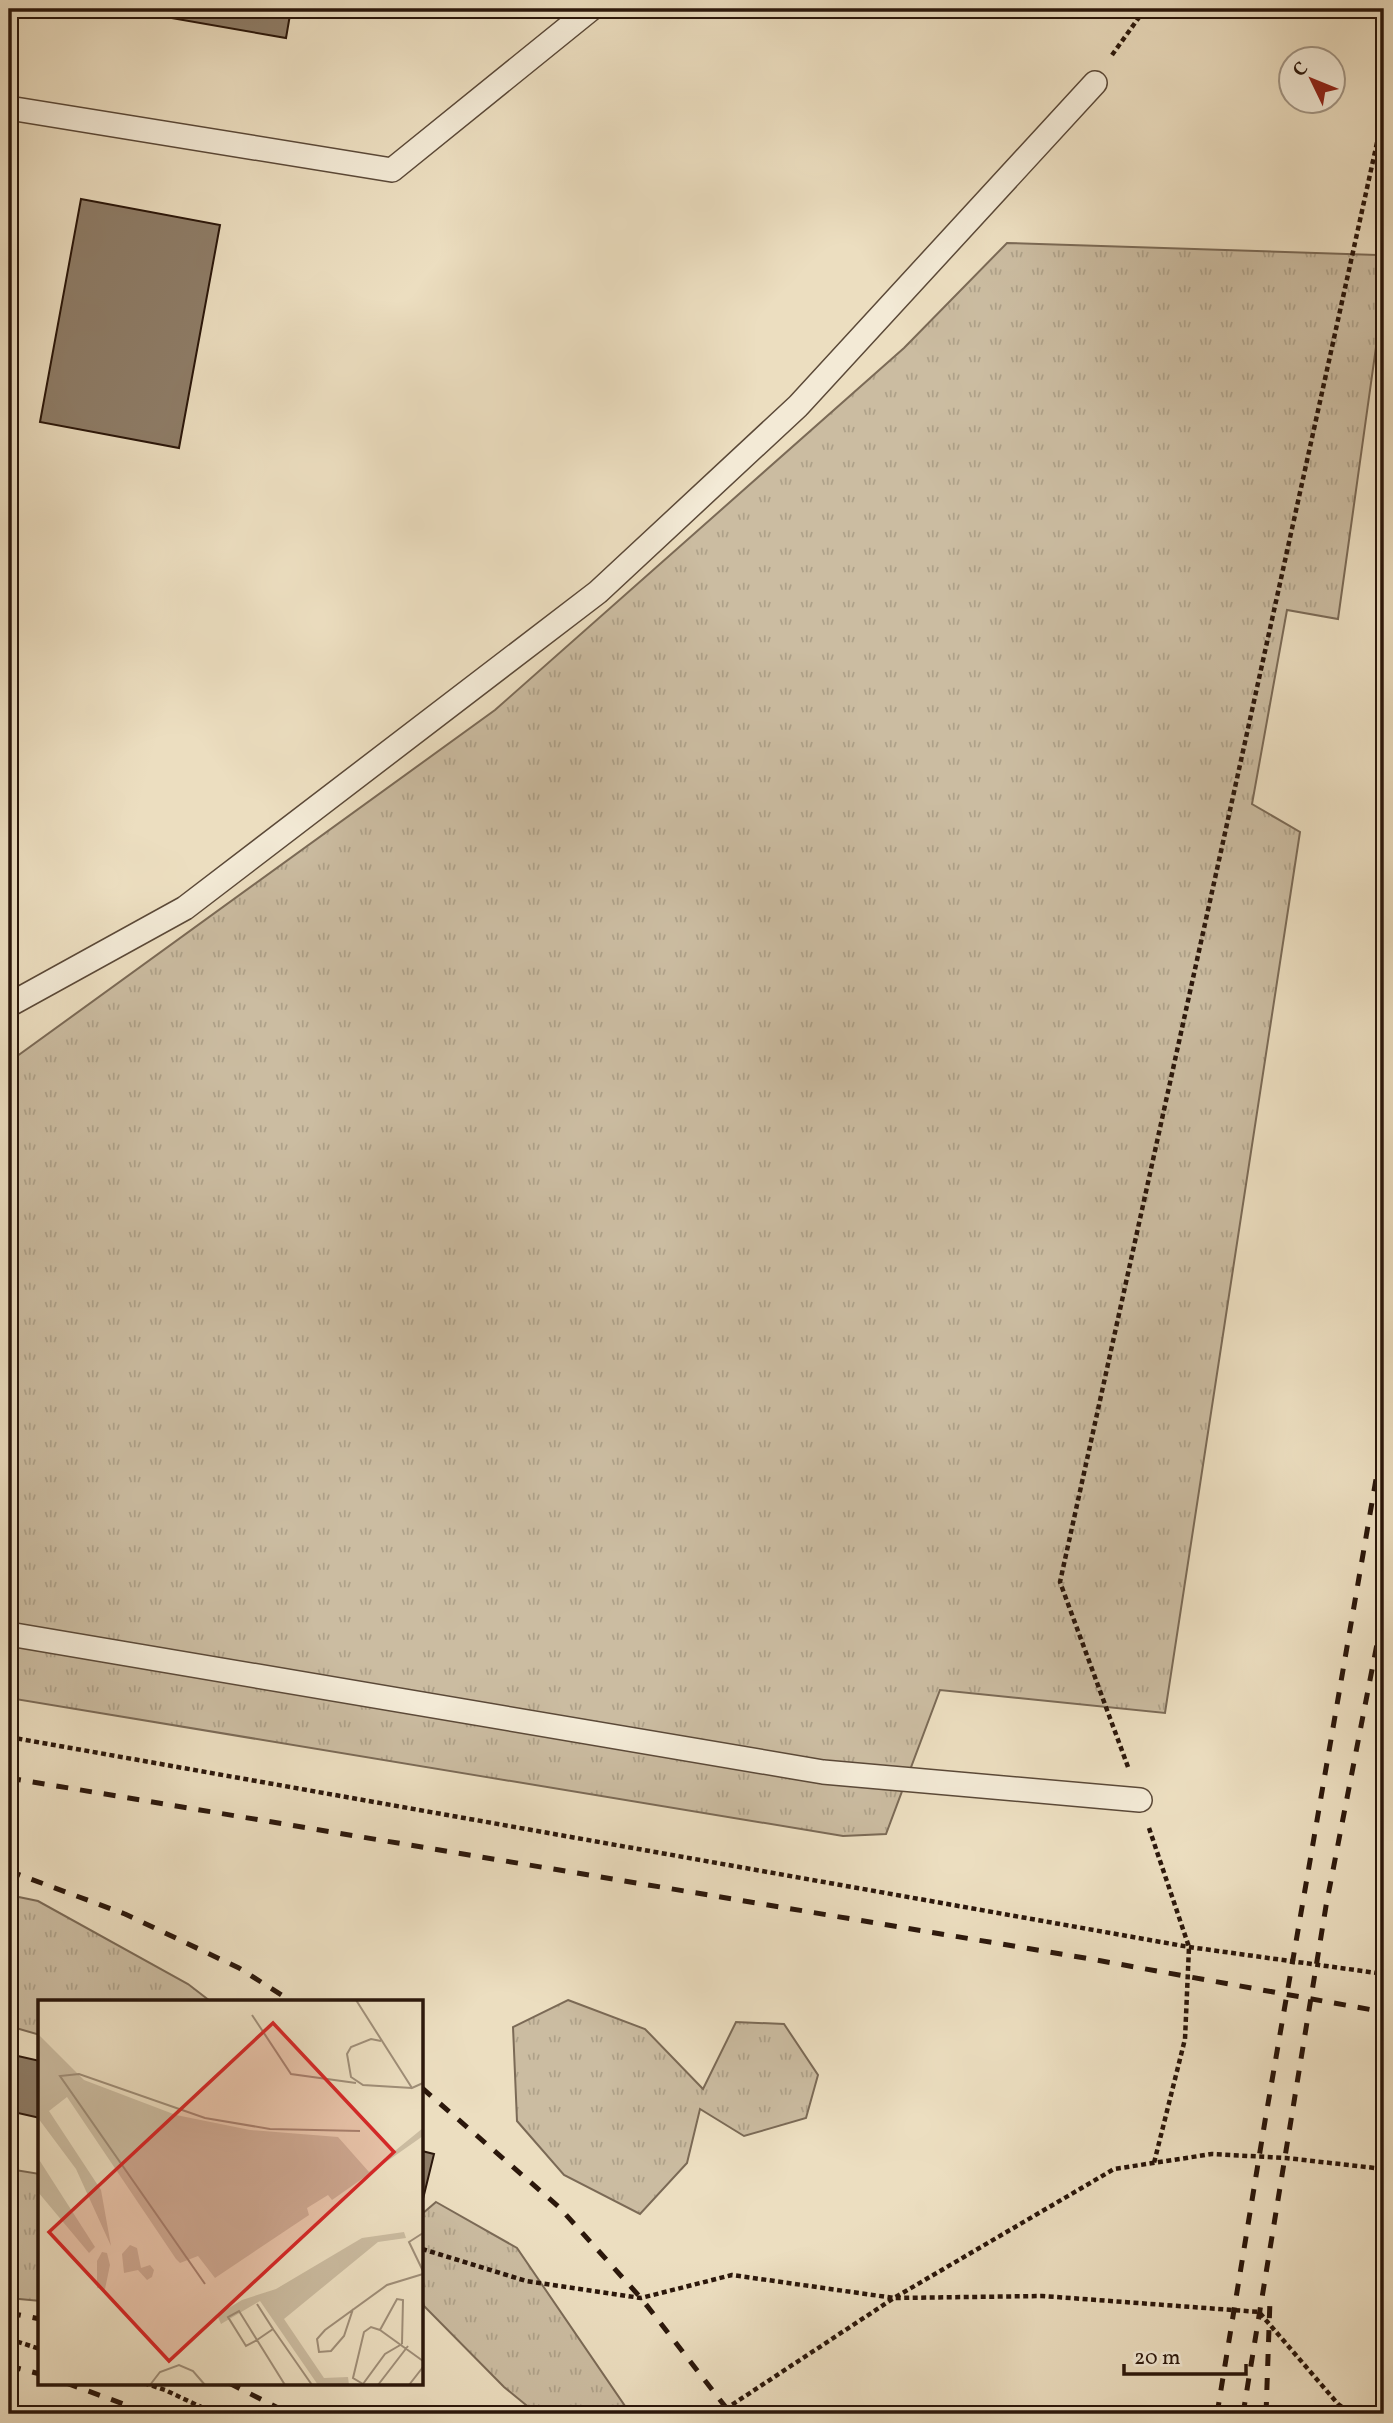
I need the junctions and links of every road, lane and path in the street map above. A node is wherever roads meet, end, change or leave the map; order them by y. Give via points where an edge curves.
1 (591, 9) edge
2 (1145, 9) edge
3 (1095, 83) joint
4 (9, 108) edge
5 (1384, 111) edge
6 (9, 1005) edge
7 (9, 1634) edge
8 (9, 1737) edge
9 (1140, 1800) junction
10 (1189, 1947) junction
11 (1384, 1974) edge
12 (1154, 2163) junction
13 (1384, 2169) edge
14 (424, 2250) edge
15 (894, 2298) junction
16 (9, 2339) edge
17 (38, 2348) edge
18 (147, 2384) edge
19 (216, 2414) edge
20 (718, 2414) edge
21 (1351, 2414) edge

1 - 4 lane via 392,170
2 - 3 path
3 - 6 lane via 798,406 598,592 185,908
5 - 9 path via 1060,1582
7 - 9 lane via 823,1772
8 - 10 path
9 - 10 path
10 - 11 path
10 - 12 path via 1185,2039
12 - 13 path via 1212,2154
12 - 15 path via 1114,2169
14 - 15 path via 526,2281 641,2298 732,2275
15 - 20 path
15 - 21 path via 1042,2296 1259,2312
16 - 17 path
18 - 19 path

